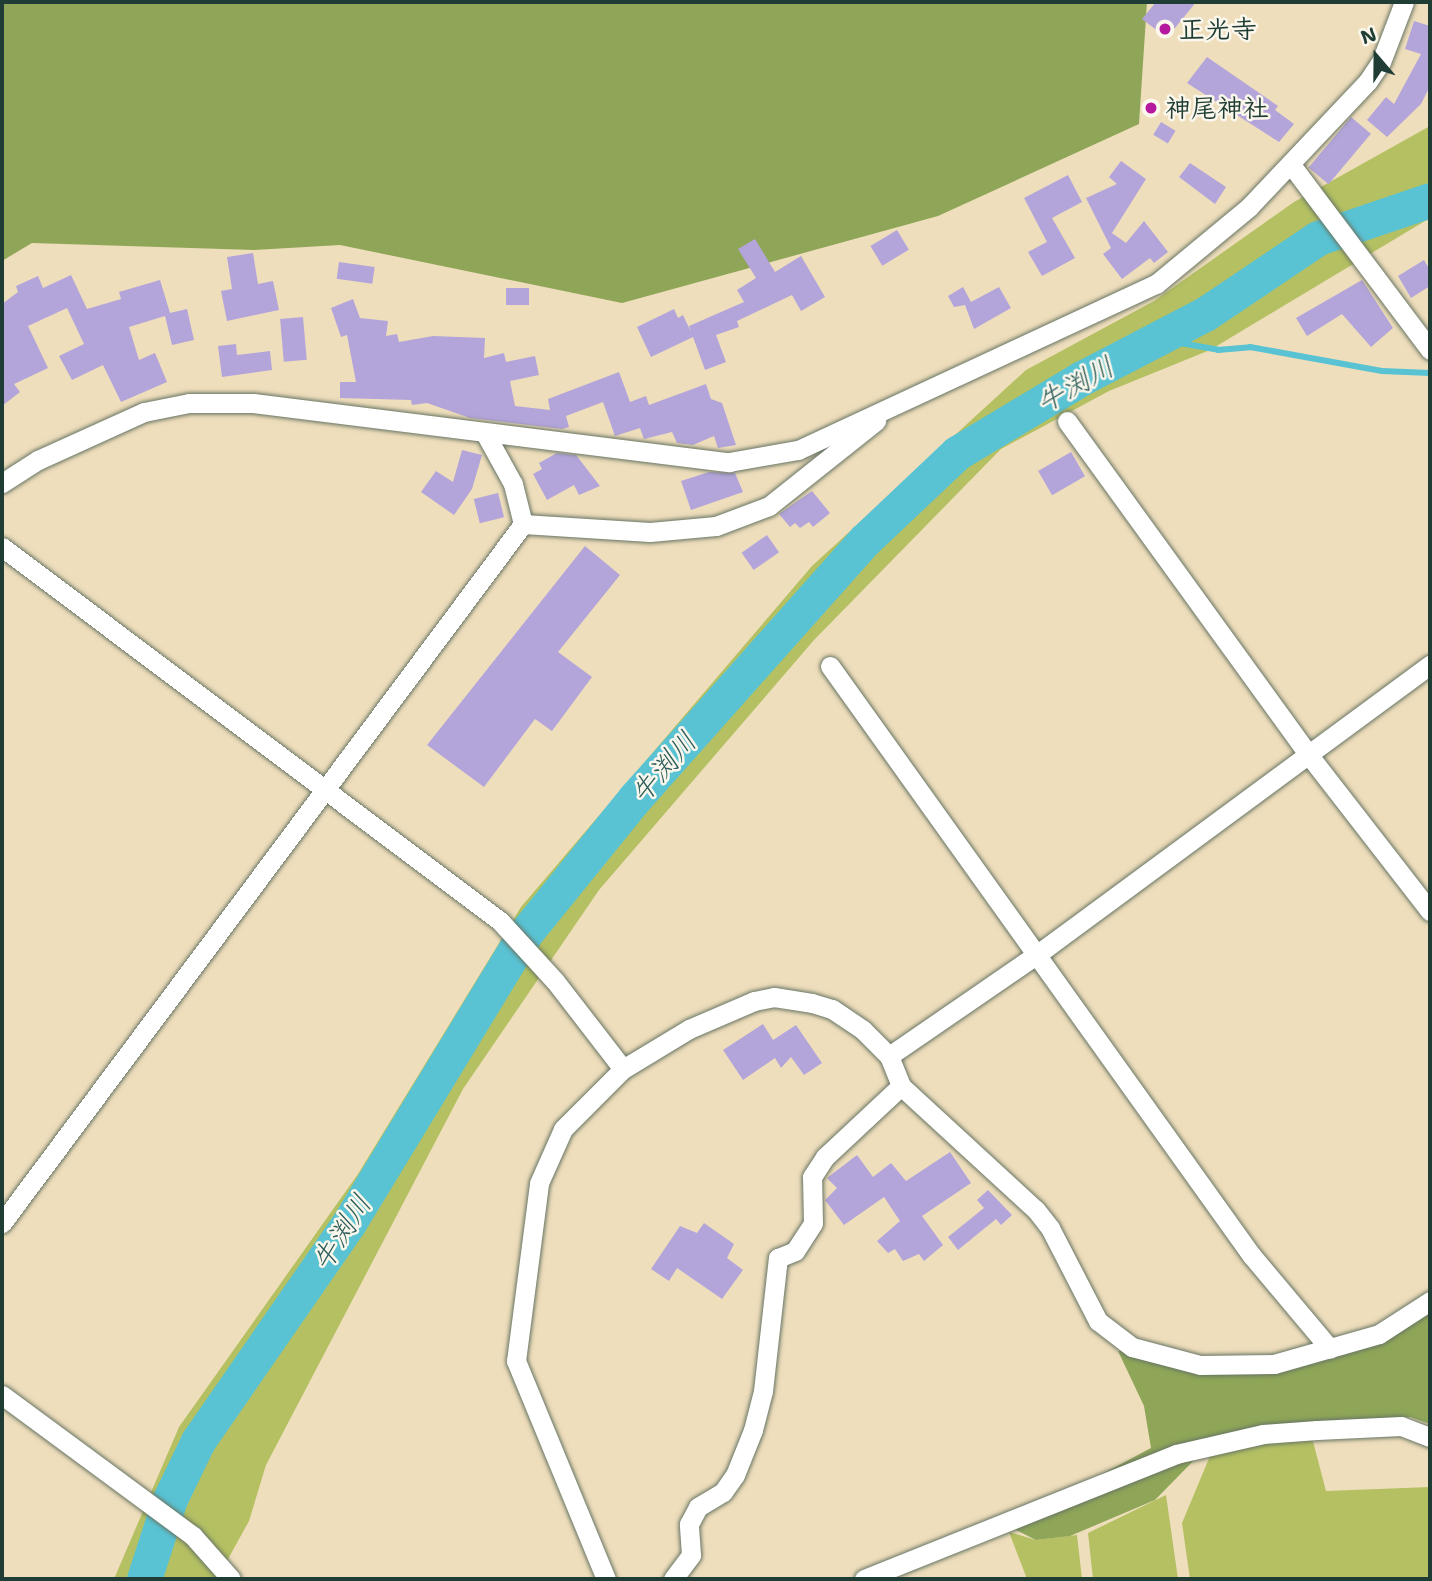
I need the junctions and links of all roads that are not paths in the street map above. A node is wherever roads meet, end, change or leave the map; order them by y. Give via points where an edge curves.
1 (1404, 2) edge
2 (1292, 166) junction
3 (1430, 350) edge
4 (895, 405) junction
5 (1067, 421) dead end
6 (486, 435) junction
7 (2, 483) edge
8 (523, 524) junction
9 (2, 547) edge
10 (1430, 665) edge
11 (830, 666) dead end
12 (1308, 754) junction
13 (325, 790) junction
14 (1430, 911) edge
15 (1039, 953) junction
16 (889, 1056) junction
17 (623, 1069) junction
18 (901, 1086) junction
19 (2, 1223) edge
20 (1430, 1301) edge
21 (1331, 1349) junction
22 (2, 1395) edge
23 (1430, 1437) edge
24 (232, 1579) edge
25 (606, 1579) edge
26 (673, 1579) edge
27 (863, 1579) edge

1 - 2 street via 1381,62
2 - 3 street
2 - 4 street via 1156,284 1104,311 977,363
4 - 6 street via 798,450 729,462
4 - 8 street via 801,484 745,517 696,531
5 - 12 street
6 - 7 street via 429,423 253,403 189,403 144,412 38,460
6 - 8 street via 513,484
8 - 13 street
9 - 13 street
10 - 12 street
11 - 15 street
12 - 14 street
12 - 15 street
13 - 17 street via 506,927
13 - 19 street
15 - 16 street
15 - 21 street via 1252,1255
16 - 17 street via 863,1030 832,1009 774,998 754,1001 689,1029
16 - 18 street
17 - 25 street via 582,1106 552,1147 539,1183 516,1361
18 - 21 street via 1036,1210 1051,1228 1098,1321 1132,1347 1200,1365 1234,1366 1274,1364
18 - 26 street via 825,1157 812,1177 813,1223 795,1251 778,1258 763,1391 754,1430 723,1492 698,1507 689,1524 691,1555
20 - 21 street via 1379,1334
22 - 24 street via 193,1536
23 - 27 street via 1401,1426 1317,1430 1263,1434 1176,1454

